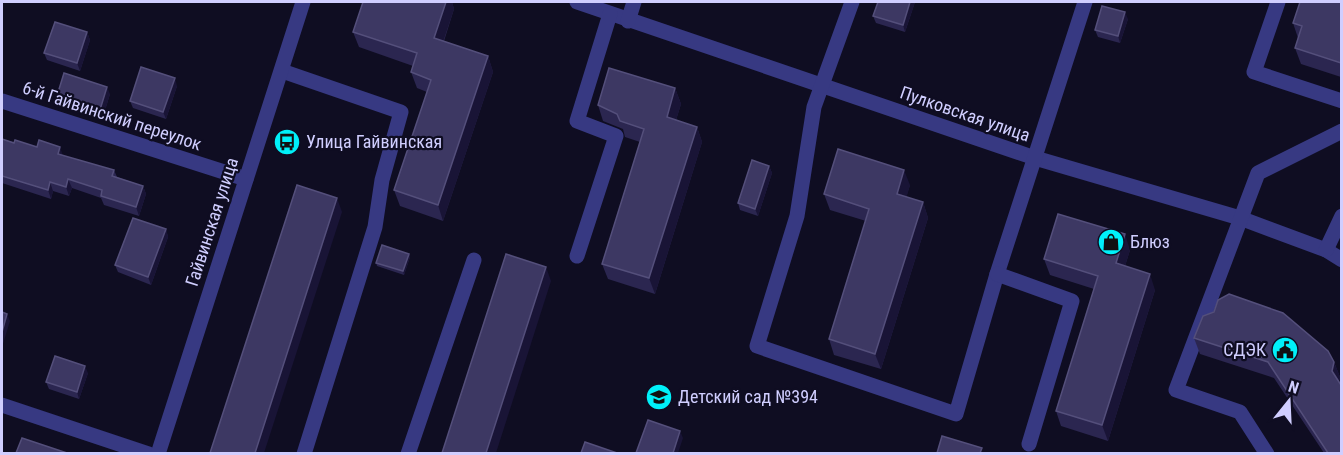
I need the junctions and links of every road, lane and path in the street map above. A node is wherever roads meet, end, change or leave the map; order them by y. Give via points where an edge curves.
1 (303, 2) edge
2 (577, 2) edge
3 (634, 2) edge
4 (852, 2) edge
5 (1085, 2) edge
6 (1278, 2) edge
7 (610, 14) junction
8 (628, 21) junction
9 (282, 71) junction
10 (824, 87) junction
11 (2, 100) edge
12 (1341, 101) edge
13 (1341, 131) edge
14 (1035, 158) junction
15 (246, 180) junction
16 (1341, 216) edge
17 (1240, 218) junction
18 (1326, 250) junction
19 (577, 256) dead end
20 (474, 260) dead end
21 (1341, 260) edge
22 (998, 274) junction
23 (2, 405) edge
24 (1029, 444) dead end
25 (149, 453) edge
26 (158, 453) edge
27 (304, 453) edge
28 (408, 453) edge
29 (1267, 453) edge

1 - 9 street, Гайвинская улица
2 - 7 street, Пулковская улица
3 - 8 street
4 - 10 street
5 - 14 street
6 - 12 street via 1254,72
7 - 8 street, Пулковская улица
7 - 19 street via 577,121 616,136
8 - 10 street, Пулковская улица
9 - 15 street, Гайвинская улица
9 - 27 street via 401,112 382,180 375,227
10 - 14 street, Пулковская улица
10 - 22 street via 814,107 797,216 757,346 956,414
11 - 15 street, 6-й Гайвинский переулок
13 - 17 street via 1258,173
14 - 17 street, Пулковская улица
14 - 22 street
15 - 26 street, Гайвинская улица
16 - 18 street
17 - 18 street, Пулковская улица
17 - 29 street via 1176,390 1240,412
18 - 21 street, Пулковская улица
20 - 28 street
22 - 24 street via 1072,302
23 - 25 street

